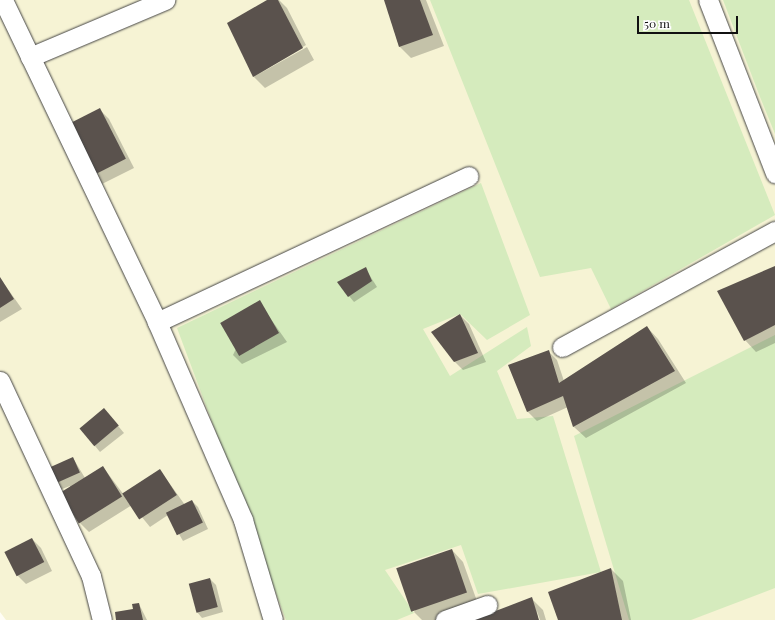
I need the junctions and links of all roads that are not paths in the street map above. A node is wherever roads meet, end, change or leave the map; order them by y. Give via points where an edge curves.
1 (3, 0) edge
2 (165, 0) edge
3 (708, 0) edge
4 (30, 57) junction
5 (775, 173) edge
6 (469, 176) dead end
7 (775, 231) edge
8 (157, 322) junction
9 (562, 346) dead end
10 (0, 381) edge
11 (488, 605) dead end
12 (102, 620) edge
13 (273, 620) edge
14 (446, 620) edge

1 - 4 street
2 - 4 street
3 - 5 street
4 - 8 street
6 - 8 street
7 - 9 street
8 - 13 street via 243,520
10 - 12 street via 90,576
11 - 14 street

